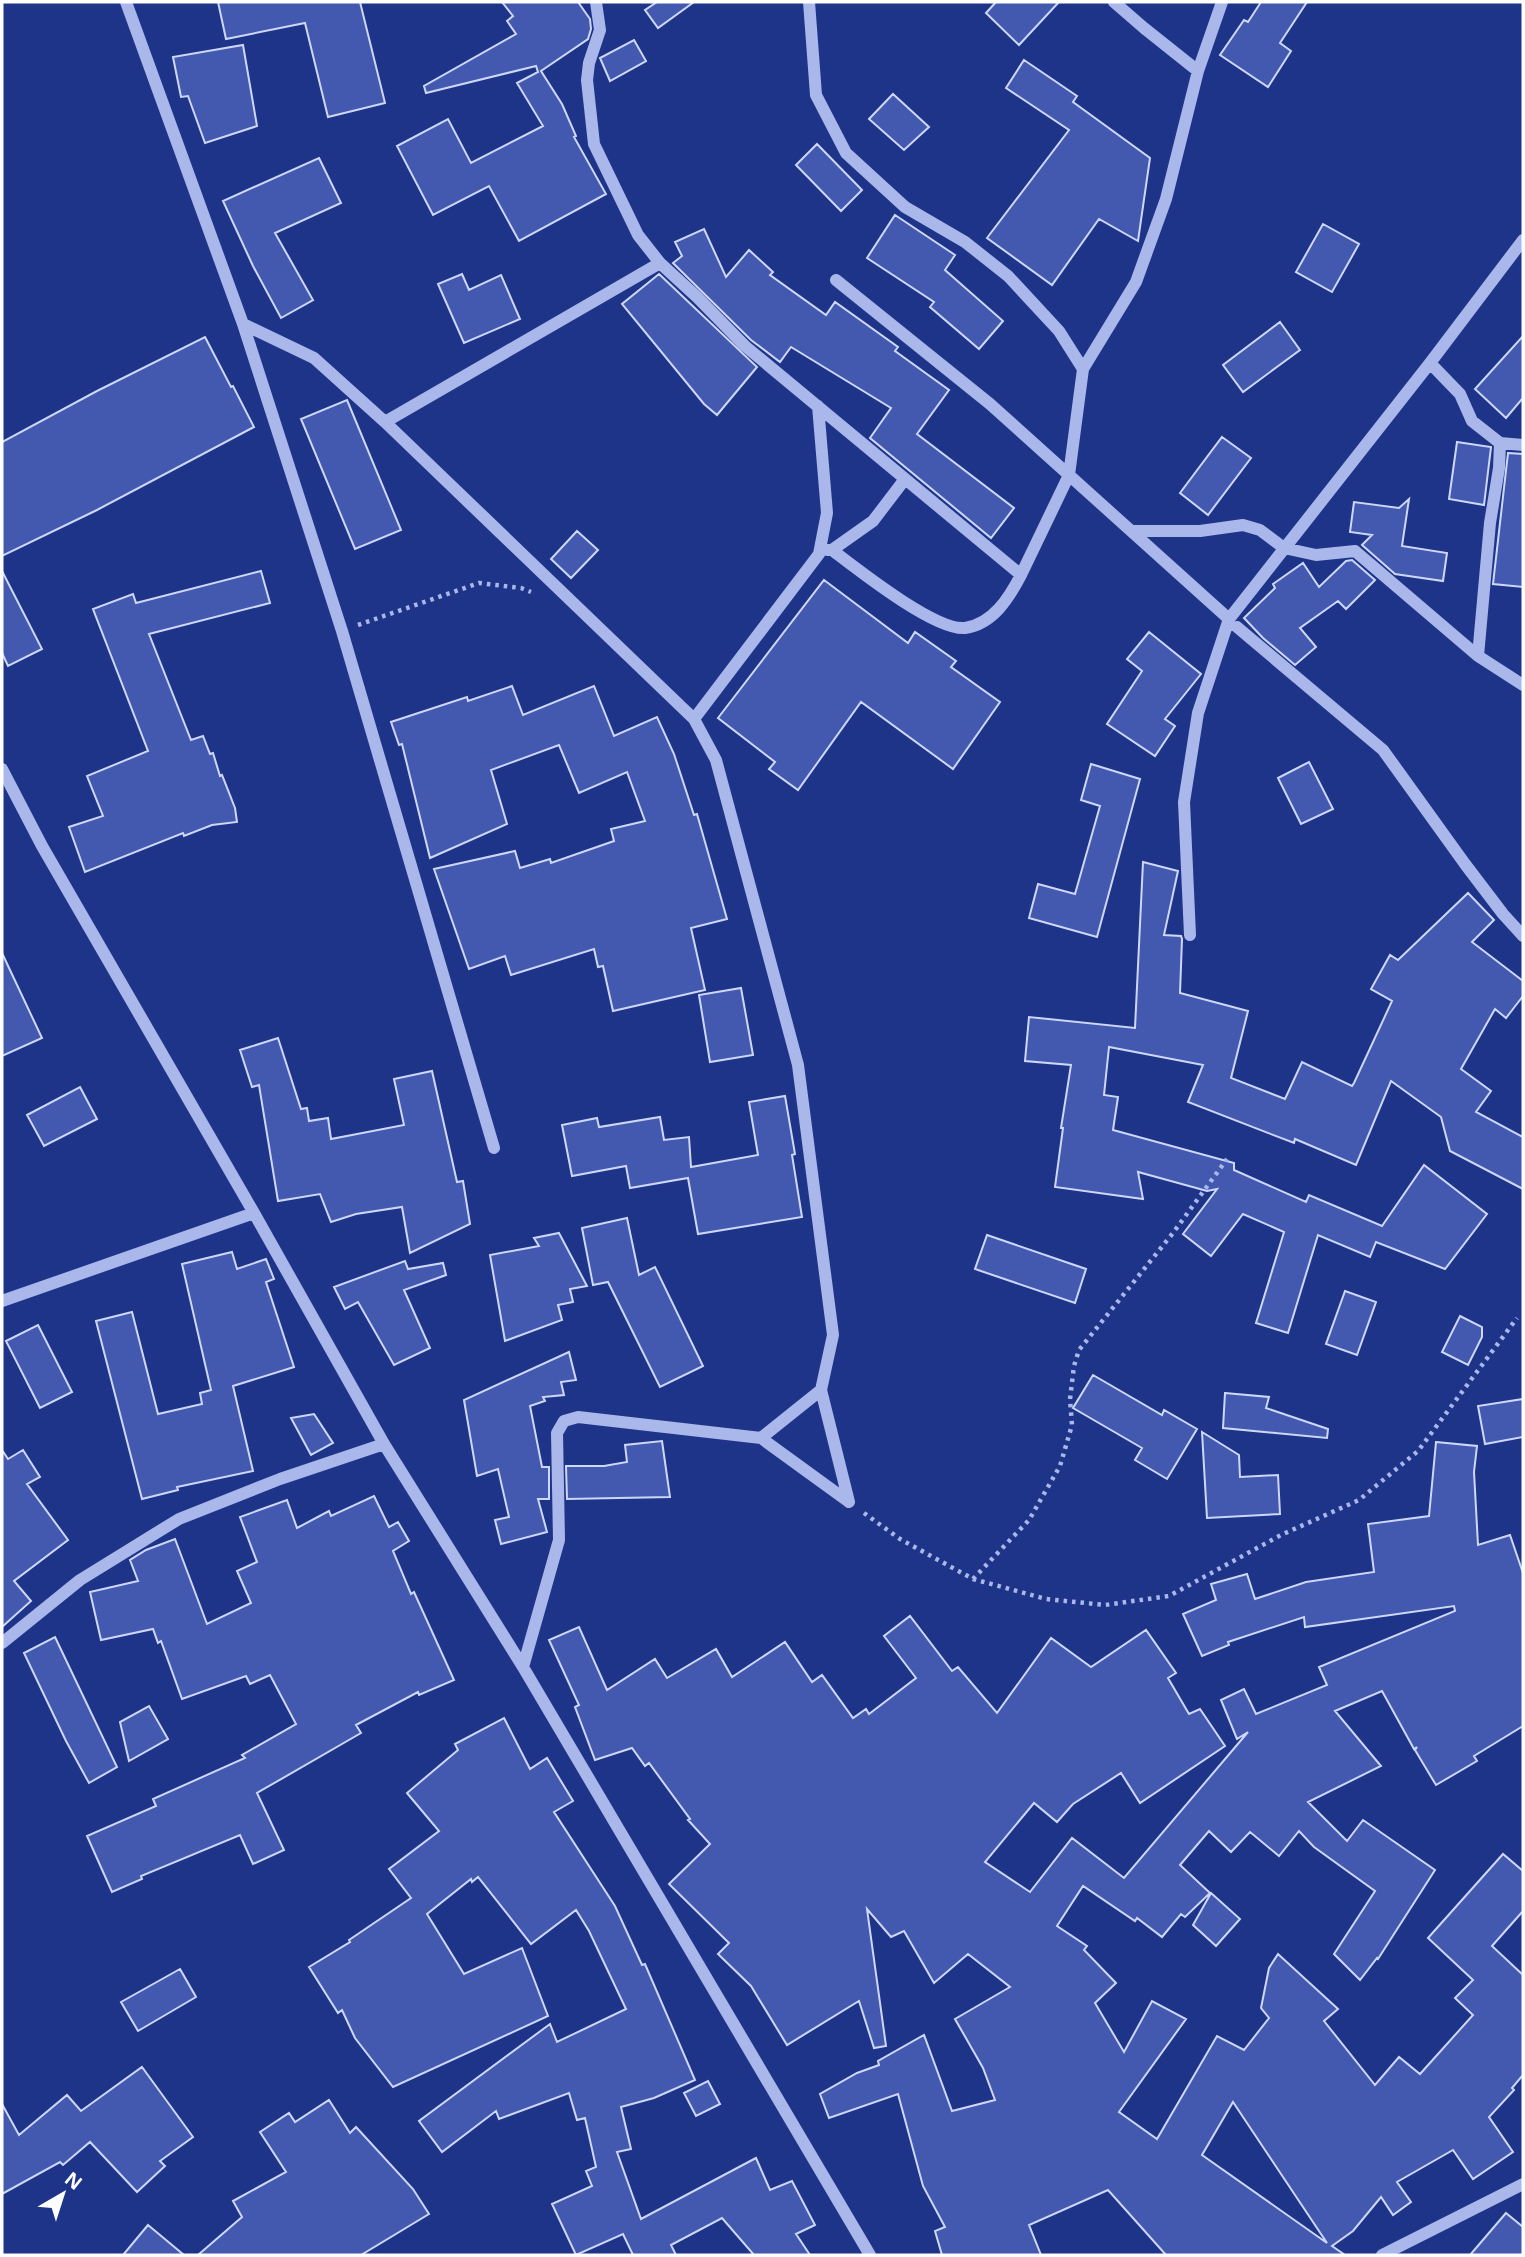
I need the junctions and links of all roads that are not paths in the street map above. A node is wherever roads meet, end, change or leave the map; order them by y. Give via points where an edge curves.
1 (126, 2) edge
2 (596, 2) edge
3 (810, 2) edge
4 (1114, 2) edge
5 (1222, 2) edge
6 (1198, 71) junction
7 (1523, 240) edge
8 (660, 262) junction
9 (836, 280) dead end
10 (243, 324) junction
11 (1430, 363) junction
12 (1083, 369) junction
13 (818, 406) junction
14 (385, 422) junction
15 (1500, 443) junction
16 (1523, 444) edge
17 (1069, 475) junction
18 (905, 479) junction
19 (1132, 531) junction
20 (1283, 548) junction
21 (832, 550) junction
22 (819, 554) junction
23 (1021, 575) junction
24 (1233, 623) junction
25 (1478, 656) junction
26 (1523, 685) edge
27 (694, 719) junction
28 (2, 769) edge
29 (1190, 935) dead end
30 (1523, 936) edge
31 (494, 1148) dead end
32 (254, 1213) junction
33 (2, 1301) edge
34 (821, 1391) junction
35 (761, 1438) junction
36 (384, 1444) junction
37 (2, 1643) edge
38 (523, 1667) junction
39 (1523, 2184) edge
40 (870, 2255) edge
41 (1382, 2255) edge

1 - 10 street
2 - 8 street via 600,30 587,80 594,144 638,235
3 - 12 street via 816,95 846,153 905,207 965,242 1008,276 1059,331
4 - 6 street
5 - 6 street
6 - 12 street via 1166,200 1136,282
7 - 11 street
8 - 13 street via 744,346
8 - 14 street
9 - 17 street via 990,404
10 - 14 street via 314,358
10 - 31 street via 342,631
11 - 15 street via 1460,394 1472,421
11 - 20 street
12 - 17 street
13 - 18 street
13 - 22 street via 827,513
14 - 27 street
15 - 16 street
15 - 25 street
17 - 19 street
17 - 23 street
18 - 21 street via 873,521
18 - 23 street
19 - 20 street via 1243,526 1260,530
19 - 24 street
20 - 24 street
20 - 25 street via 1316,555 1355,551
21 - 22 street
21 - 23 street via 939,623 964,628 988,619
22 - 27 street
24 - 29 street via 1198,713 1184,802
24 - 30 street via 1383,750
25 - 26 street
27 - 34 street via 716,760 799,1065 833,1335
28 - 32 street
32 - 33 street
32 - 36 street
34 - 35 street
34 - 35 street via 849,1503
35 - 38 street via 578,1417 564,1422 557,1433 559,1540
36 - 37 street via 178,1519 80,1580
36 - 38 street
38 - 40 street
39 - 41 street

